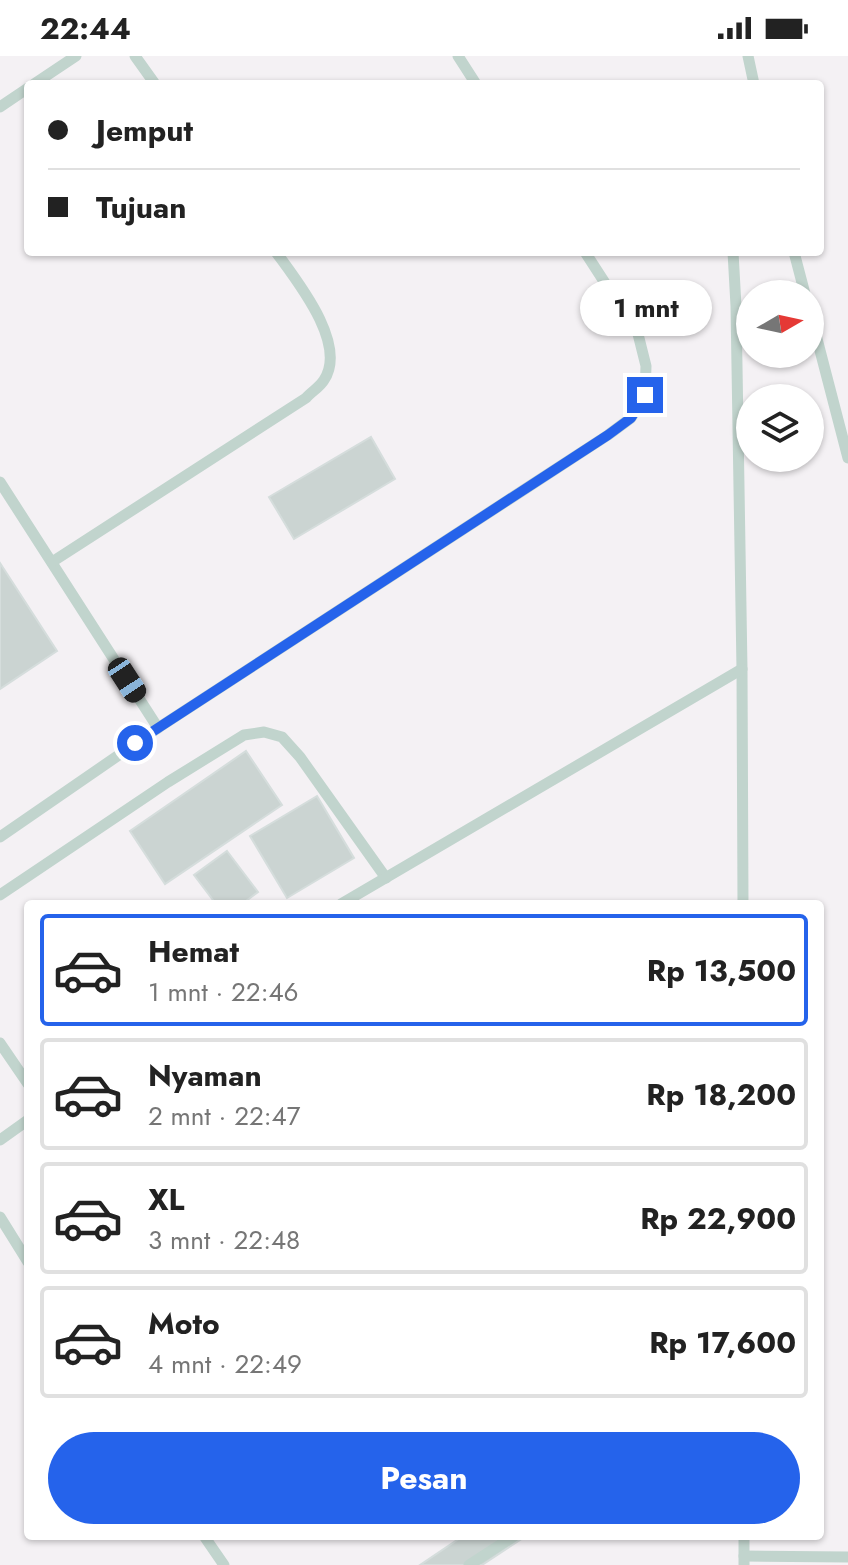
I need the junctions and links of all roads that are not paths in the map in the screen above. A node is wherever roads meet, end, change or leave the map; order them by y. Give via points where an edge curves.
1 (76, 56) edge
2 (135, 56) edge
3 (458, 56) edge
4 (748, 56) edge
5 (40, 80) edge
6 (152, 80) edge
7 (473, 80) edge
8 (753, 80) edge
9 (24, 91) edge
10 (0, 107) edge
11 (279, 256) edge
12 (588, 256) edge
13 (733, 256) edge
14 (795, 256) edge
15 (801, 280) edge
16 (824, 366) edge
17 (848, 458) edge
18 (0, 482) edge
19 (52, 562) junction
20 (742, 669) junction
21 (158, 728) junction
22 (0, 837) edge
23 (386, 878) junction
24 (0, 895) edge
25 (348, 900) edge
26 (743, 900) edge
27 (0, 1043) edge
28 (24, 1078) edge
29 (24, 1123) edge
30 (0, 1140) edge
31 (0, 1217) edge
32 (24, 1256) edge
33 (207, 1540) edge
34 (508, 1540) edge
35 (744, 1540) edge
36 (848, 1557) edge
37 (744, 1561) edge
38 (224, 1565) edge
39 (469, 1565) edge

1 - 5 lane
2 - 6 lane
3 - 7 lane
4 - 8 lane
9 - 10 lane
11 - 19 lane via 326,332 331,356 325,379 306,398
12 - 21 lane via 638,334 646,366 645,395 631,418
13 - 20 lane
14 - 15 lane
16 - 17 lane
18 - 19 lane
19 - 21 lane
20 - 23 lane
20 - 26 lane
21 - 22 lane
23 - 24 lane via 300,757 282,737 264,732 244,735
23 - 25 lane
27 - 28 lane
29 - 30 lane
31 - 32 lane
33 - 38 lane
34 - 39 lane
35 - 37 lane
36 - 37 lane

